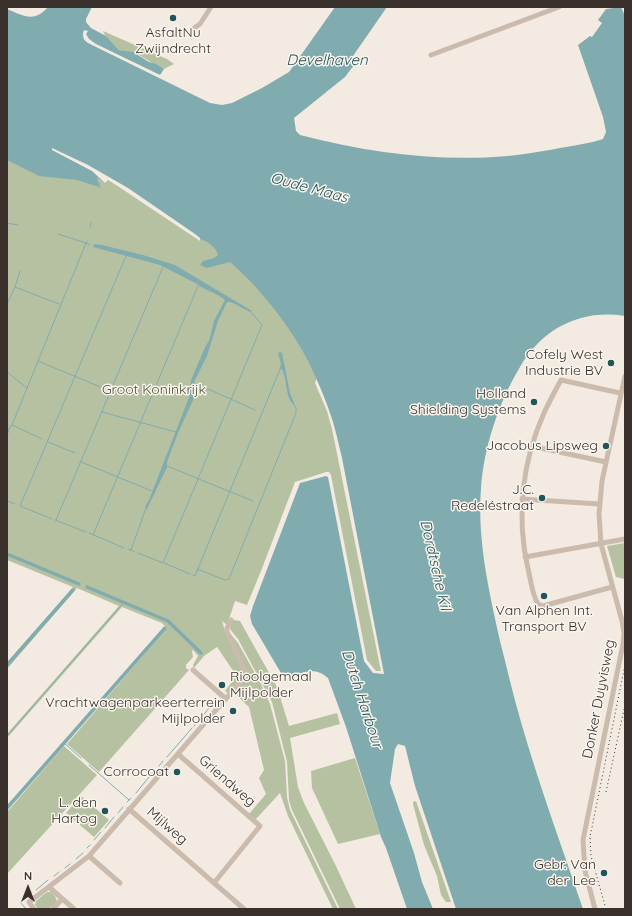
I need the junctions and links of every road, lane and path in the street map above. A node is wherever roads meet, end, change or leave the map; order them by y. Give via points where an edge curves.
1 (211, 7) edge
2 (559, 7) edge
3 (194, 29) dead end
4 (431, 55) dead end
5 (625, 376) edge
6 (620, 393) junction
7 (531, 446) junction
8 (606, 462) junction
9 (522, 499) junction
10 (599, 504) junction
11 (625, 539) edge
12 (601, 544) junction
13 (526, 557) junction
14 (612, 587) junction
15 (230, 620) dead end
16 (193, 670) dead end
17 (226, 699) junction
18 (178, 754) junction
19 (129, 809) junction
20 (89, 856) junction
21 (120, 883) dead end
22 (214, 883) junction
23 (49, 887) junction
24 (62, 899) junction
25 (34, 909) edge
26 (53, 909) edge
27 (74, 909) edge
28 (244, 909) edge
29 (595, 909) edge

1 - 3 street
2 - 4 street
5 - 6 street, Donker Duyvisweg
6 - 7 street via 561,380 544,412
6 - 8 street, Donker Duyvisweg
7 - 8 street
7 - 9 street
8 - 10 street, Donker Duyvisweg
9 - 10 street
9 - 13 street
10 - 12 street, Donker Duyvisweg
11 - 12 street
12 - 13 street
12 - 14 street, Donker Duyvisweg
13 - 14 street via 536,602 540,606
14 - 29 street, Donker Duyvisweg via 622,621 623,644 583,848 585,871
15 - 17 street, Griendweg via 227,632 245,673
16 - 17 street
17 - 18 street, Griendweg
18 - 19 street, Griendweg
18 - 22 street, Griendweg via 260,826
19 - 20 street, Mijlweg
19 - 22 street, Mijlweg
20 - 21 street
20 - 23 street, Mijlweg
22 - 28 street, Mijlweg
23 - 24 street
23 - 25 street, Mijlweg via 29,902
24 - 26 street
24 - 27 street

